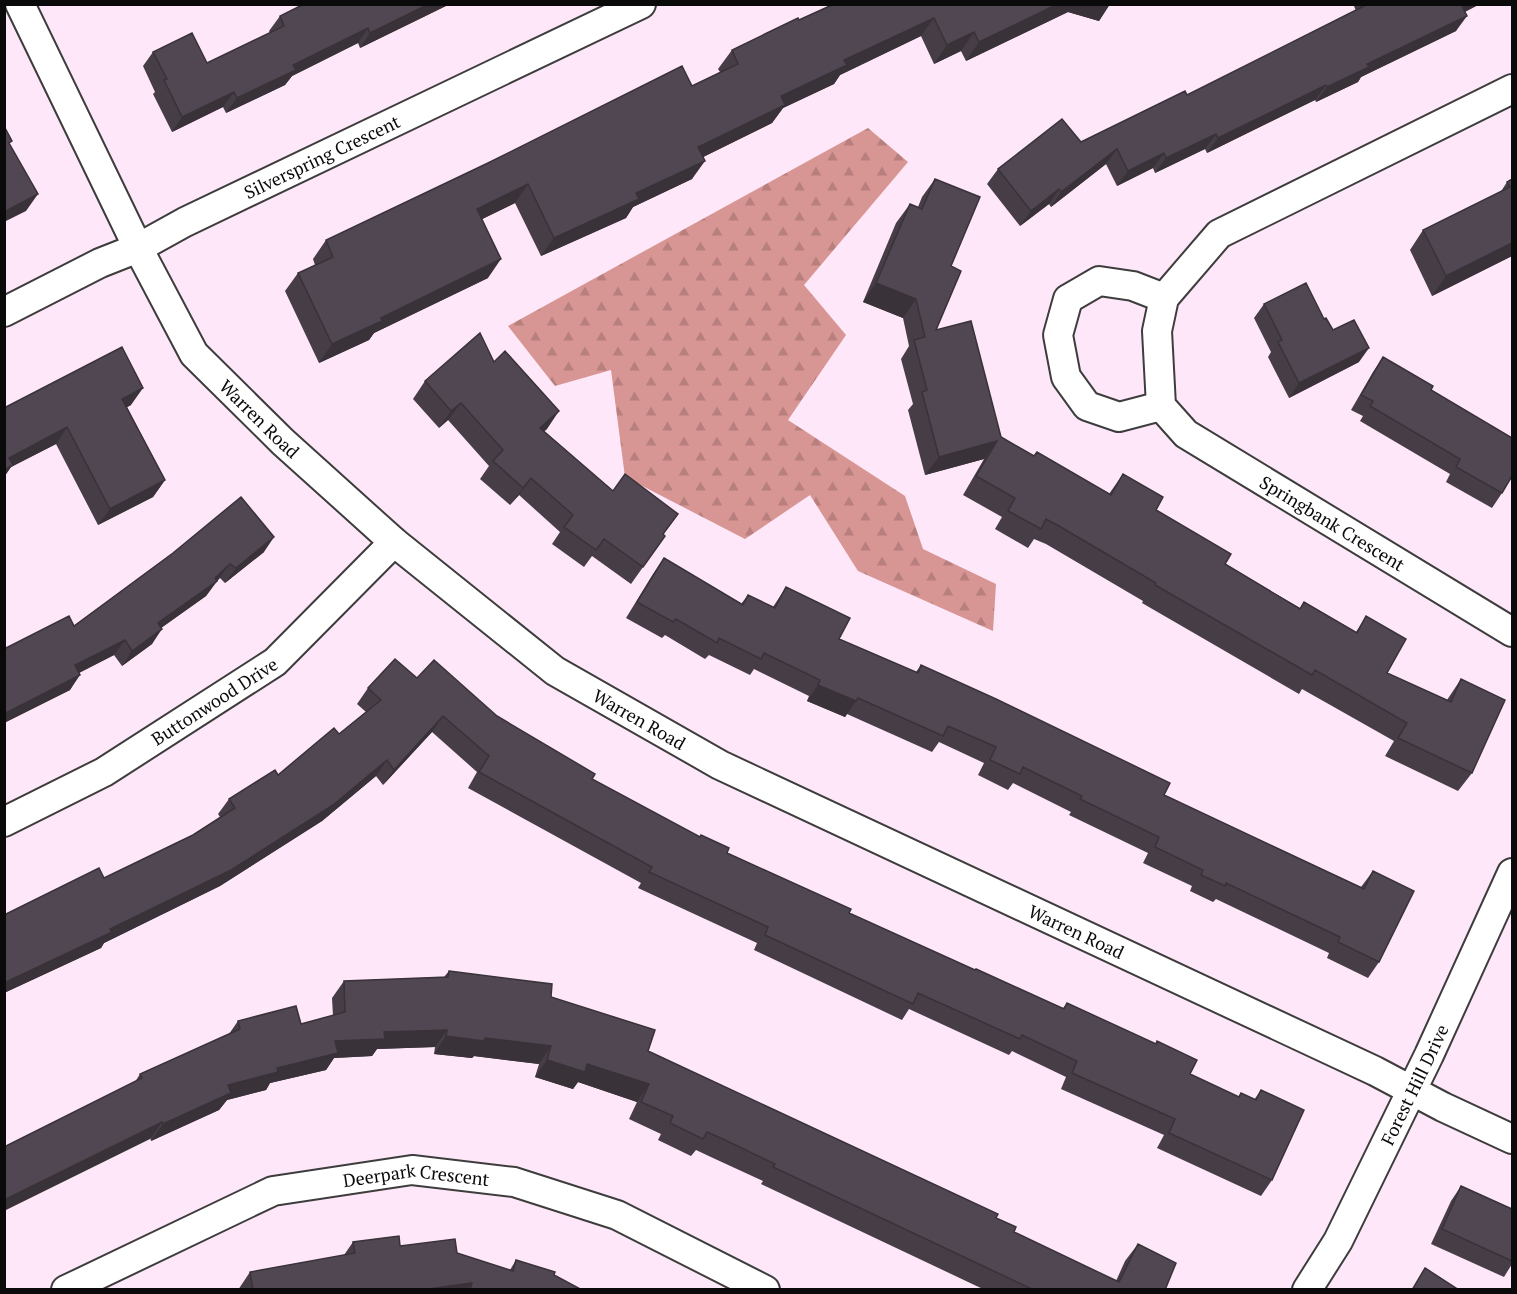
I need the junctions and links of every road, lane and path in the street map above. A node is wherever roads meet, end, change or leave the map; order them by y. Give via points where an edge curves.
1 (20, 4) edge
2 (641, 4) edge
3 (1512, 89) edge
4 (138, 248) junction
5 (1164, 298) junction
6 (4, 312) edge
7 (1161, 406) junction
8 (394, 542) junction
9 (1512, 632) edge
10 (4, 822) edge
11 (1512, 873) edge
12 (1411, 1090) junction
13 (1512, 1139) edge
14 (66, 1290) edge
15 (765, 1290) edge
16 (1306, 1290) edge

1 - 4 street, Warren Road
2 - 4 street, Silverspring Crescent
3 - 5 street via 1219,234
4 - 6 street, Silverspring Crescent
4 - 8 street, Warren Road via 194,354 283,442
5 - 7 street via 1157,331
5 - 7 street via 1133,286 1099,281 1068,300 1058,335 1065,377 1088,406 1119,417
7 - 9 street, Springbank Crescent via 1186,434
8 - 10 street, Buttonwood Drive via 275,662 104,772
8 - 12 street, Warren Road via 555,671 720,765
11 - 12 street, Forest Hill Drive
12 - 13 street, Warren Road
12 - 16 street, Forest Hill Drive via 1338,1240
14 - 15 street, Deerpark Crescent via 273,1191 412,1170 514,1182 617,1215

